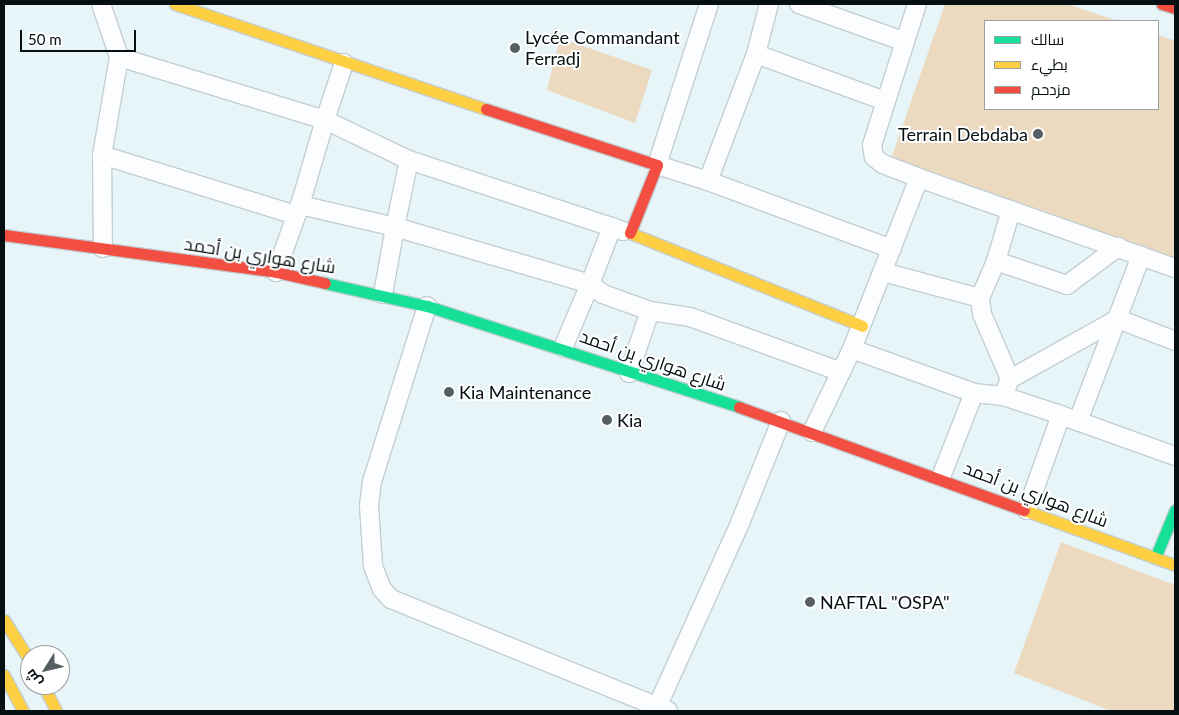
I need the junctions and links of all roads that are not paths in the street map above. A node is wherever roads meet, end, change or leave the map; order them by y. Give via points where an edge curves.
1 (102, 4) edge
2 (175, 4) edge
3 (709, 4) edge
4 (769, 4) edge
5 (799, 4) edge
6 (917, 4) edge
7 (1162, 4) edge
8 (1175, 8) edge
9 (903, 41) junction
10 (756, 54) junction
11 (119, 57) junction
12 (344, 63) junction
13 (885, 101) junction
14 (325, 120) junction
15 (102, 155) junction
16 (409, 160) junction
17 (657, 165) junction
18 (919, 178) junction
19 (708, 181) junction
20 (298, 210) junction
21 (1011, 210) junction
22 (395, 227) junction
23 (612, 227) junction
24 (630, 234) junction
25 (4, 235) edge
26 (1118, 247) junction
27 (103, 248) junction
28 (892, 249) junction
29 (1141, 256) junction
30 (996, 261) junction
31 (1175, 268) edge
32 (276, 272) junction
33 (883, 272) junction
34 (590, 284) junction
35 (383, 294) junction
36 (980, 298) junction
37 (427, 306) junction
38 (650, 311) junction
39 (1118, 319) junction
40 (862, 326) junction
41 (1175, 340) edge
42 (563, 348) junction
43 (852, 349) junction
44 (629, 372) junction
45 (841, 372) junction
46 (1010, 379) junction
47 (974, 393) junction
48 (1003, 396) junction
49 (1069, 418) junction
50 (781, 421) junction
51 (812, 432) junction
52 (1175, 456) edge
53 (941, 477) junction
54 (1027, 510) junction
55 (1175, 510) edge
56 (1155, 558) junction
57 (1175, 565) edge
58 (4, 620) edge
59 (20, 645) edge
60 (4, 675) edge
61 (48, 695) edge
62 (662, 709) edge
63 (23, 711) edge
64 (56, 711) edge

1 - 11 street
2 - 12 main road
3 - 17 street
4 - 10 street
5 - 9 street
6 - 9 street
7 - 8 main road
9 - 13 street
10 - 13 street
10 - 19 street
11 - 14 street
11 - 15 street
12 - 14 street
12 - 17 main road
13 - 18 street via 872,145 874,157
14 - 16 street
14 - 20 street
15 - 20 street
15 - 27 street
16 - 22 street
16 - 23 street
17 - 19 street
17 - 24 main road
18 - 21 street
18 - 28 street
19 - 28 street
20 - 22 street
20 - 32 street
21 - 26 street
21 - 30 street
22 - 34 street
22 - 35 street
23 - 24 street
23 - 34 street
24 - 40 main road
25 - 27 main road, شارع هواري بن أحمد
26 - 29 street
26 - 30 street via 1067,285
27 - 32 main road, شارع هواري بن أحمد
28 - 33 street
29 - 31 street
29 - 39 street
30 - 36 street
32 - 35 main road, شارع هواري بن أحمد
33 - 36 street
33 - 40 street
34 - 38 street via 603,294
34 - 42 street
35 - 37 main road, شارع هواري بن أحمد
36 - 46 street via 982,314
37 - 42 main road, شارع هواري بن أحمد
37 - 62 street via 372,481 369,506 373,566 382,589 392,599
38 - 44 street
38 - 45 street via 690,317
39 - 41 street
39 - 46 street
39 - 49 street
40 - 43 street
42 - 44 main road, شارع هواري بن أحمد
43 - 45 street
43 - 47 street
44 - 50 main road, شارع هواري بن أحمد
45 - 51 street
46 - 48 street
47 - 48 street
47 - 53 street
48 - 49 street
49 - 52 street
49 - 54 street
50 - 51 main road, شارع هواري بن أحمد
50 - 62 street
51 - 53 main road, شارع هواري بن أحمد
53 - 54 main road, شارع هواري بن أحمد
54 - 56 main road, شارع هواري بن أحمد
55 - 56 main road
56 - 57 main road, شارع هواري بن أحمد
58 - 59 main road
60 - 63 main road
61 - 64 main road

